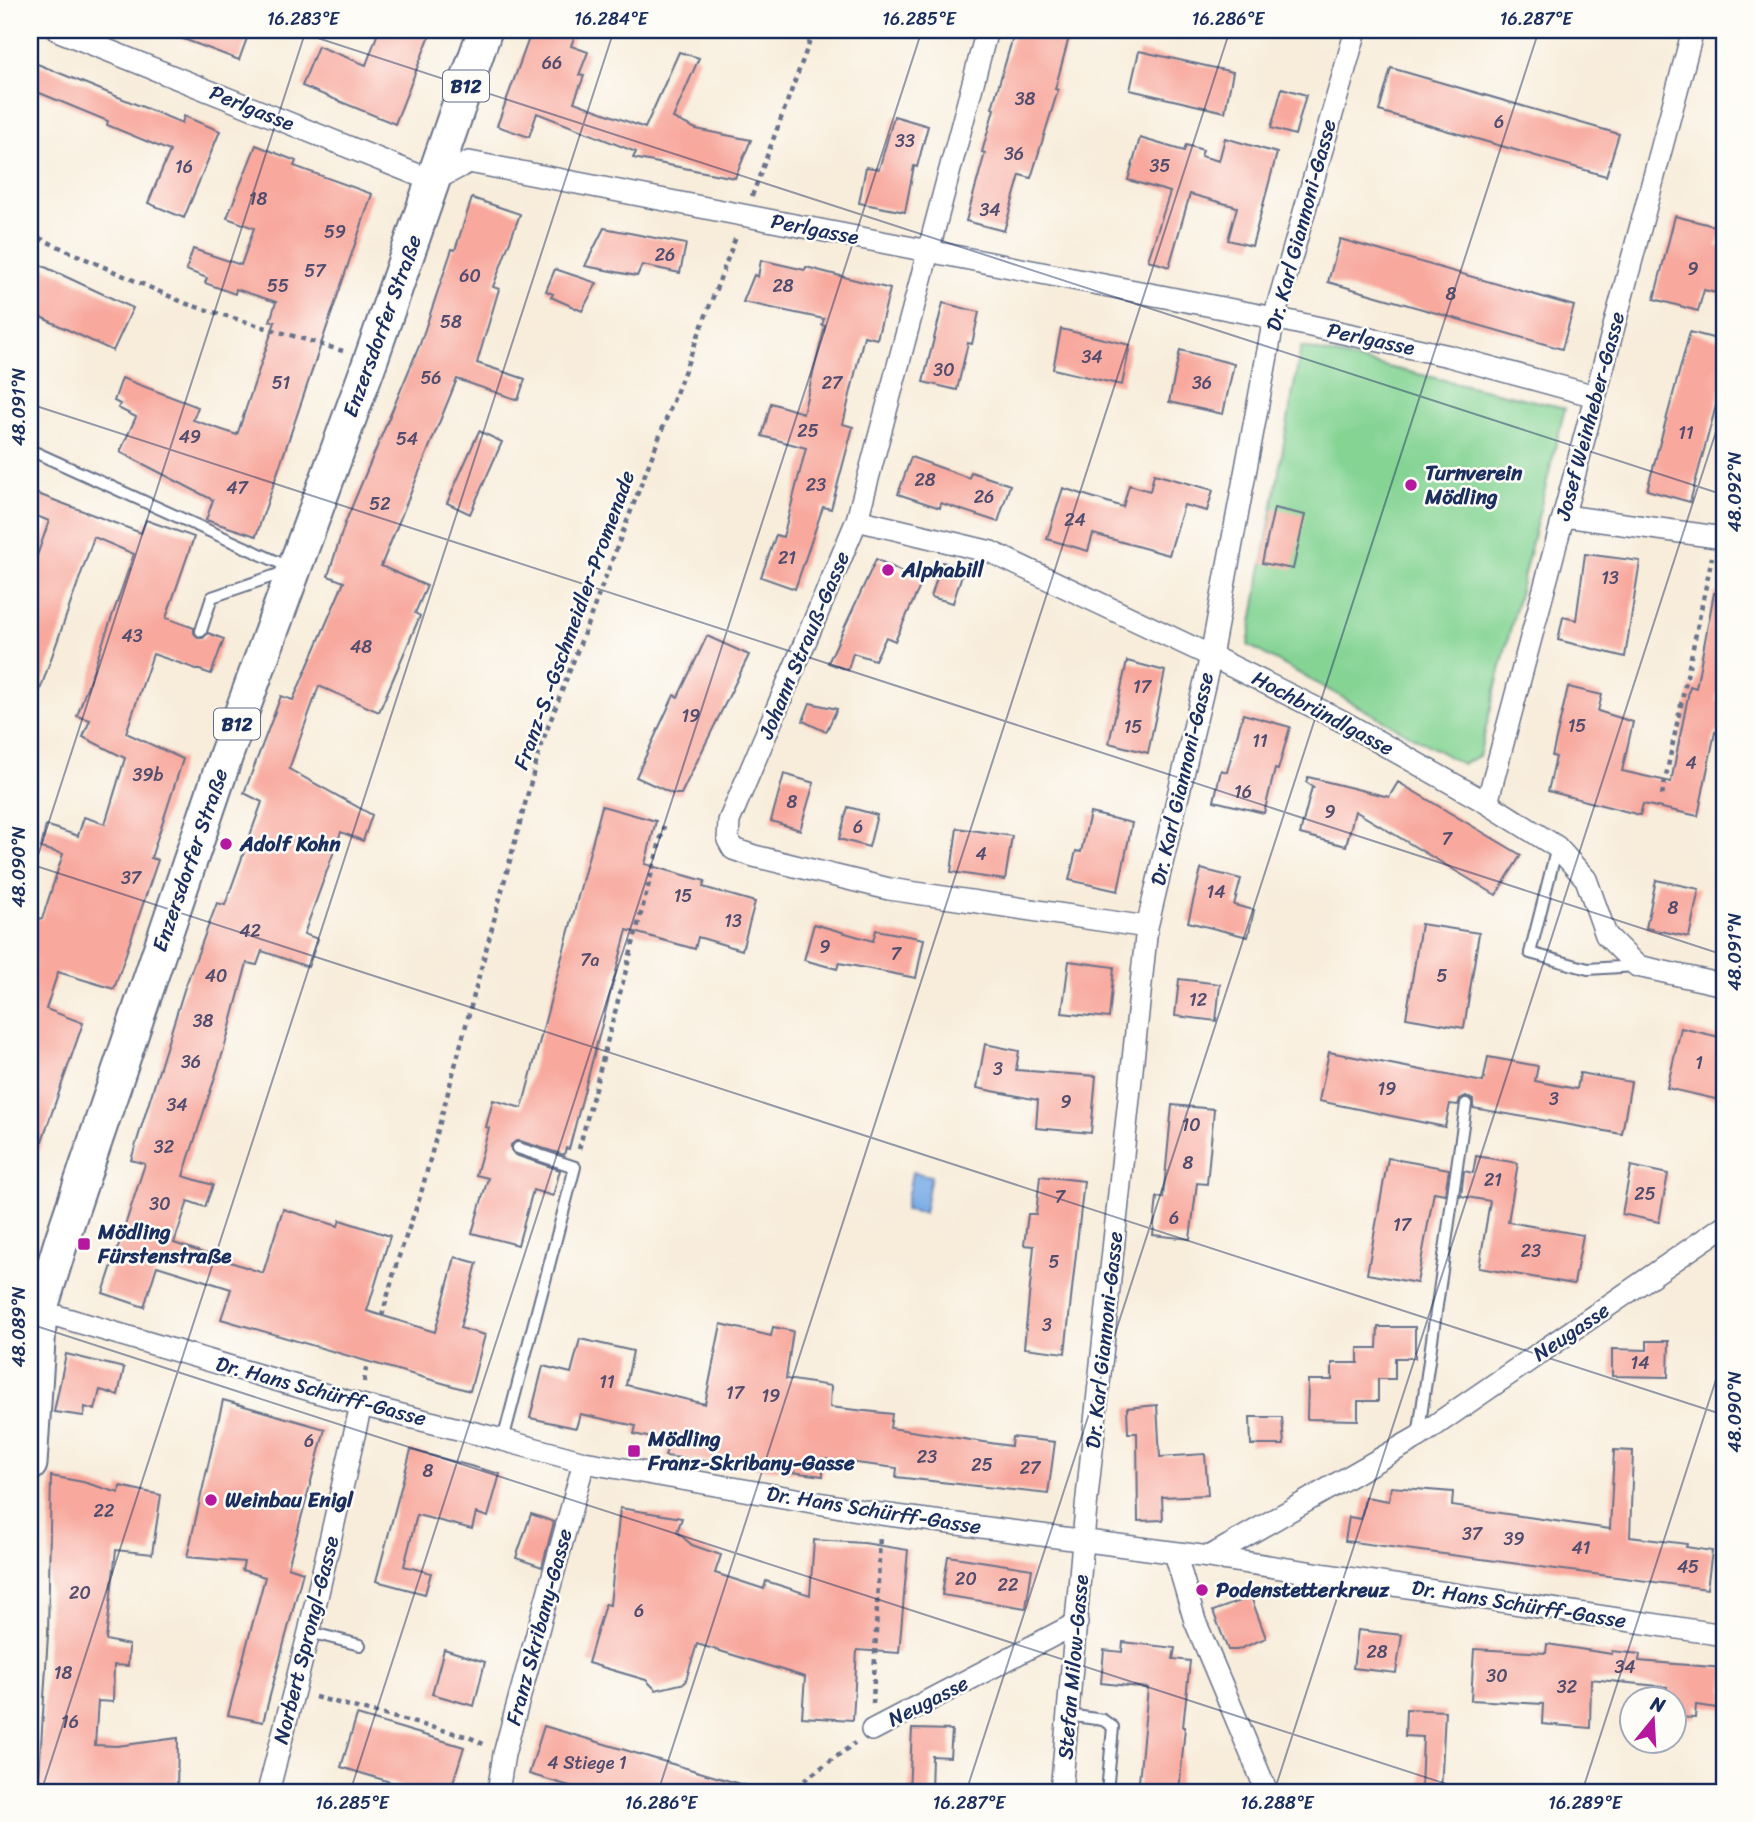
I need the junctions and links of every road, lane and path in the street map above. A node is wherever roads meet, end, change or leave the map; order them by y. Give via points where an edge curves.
1 (57, 30) edge
2 (485, 30) edge
3 (814, 30) edge
4 (987, 30) edge
5 (1356, 30) edge
6 (1693, 30) edge
7 (433, 181) junction
8 (744, 215) junction
9 (30, 234) edge
10 (929, 252) junction
11 (1274, 318) junction
12 (370, 359) junction
13 (1595, 396) junction
14 (30, 450) edge
15 (1565, 516) junction
16 (858, 520) junction
17 (1720, 538) edge
18 (293, 569) junction
19 (201, 631) dead end
20 (1211, 656) junction
21 (1661, 795) dead end
22 (1487, 803) junction
23 (664, 825) dead end
24 (1557, 847) junction
25 (1147, 927) junction
26 (1637, 966) junction
27 (1724, 985) edge
28 (1466, 1104) dead end
29 (518, 1148) dead end
30 (575, 1167) junction
31 (1724, 1226) edge
32 (35, 1306) edge
33 (382, 1316) dead end
34 (361, 1405) junction
35 (1418, 1437) junction
36 (503, 1440) junction
37 (584, 1462) junction
38 (30, 1464) edge
39 (881, 1514) junction
40 (1084, 1541) junction
41 (1175, 1553) junction
42 (1209, 1557) junction
43 (1077, 1623) junction
44 (309, 1632) junction
45 (1724, 1635) edge
46 (360, 1645) dead end
47 (294, 1690) junction
48 (1068, 1715) junction
49 (872, 1730) junction
50 (504, 1754) junction
51 (268, 1792) edge
52 (498, 1792) edge
53 (788, 1792) edge
54 (1061, 1792) edge
55 (1107, 1792) edge
56 (1267, 1792) edge

1 - 7 street, Perlgasse
2 - 7 main road, Enzersdorfer Straße / B12
3 - 8 path, Franz-S.-Gschmeidler-Promenade
4 - 10 street, Johann Strauß-Gasse
5 - 11 street, Dr. Karl Giannoni-Gasse
6 - 13 street, Josef Weinheber-Gasse
7 - 8 street, Perlgasse via 469,162
7 - 12 main road, Enzersdorfer Straße / B12
8 - 10 street, Perlgasse
8 - 33 path, Franz-S.-Gschmeidler-Promenade via 540,748 419,1197
9 - 12 path via 187,304
10 - 11 street, Perlgasse
10 - 16 street, Johann Strauß-Gasse
11 - 13 street, Perlgasse via 1449,356
11 - 20 street, Dr. Karl Giannoni-Gasse
12 - 18 main road, Enzersdorfer Straße / B12
13 - 15 street, Josef Weinheber-Gasse
14 - 18 lane
15 - 17 street
15 - 22 street, Josef Weinheber-Gasse
16 - 20 street, Hochbründlgasse via 991,552
16 - 25 street, Johann Strauß-Gasse via 729,821 728,840 733,849 889,889
17 - 21 path
18 - 19 lane via 212,597
18 - 32 main road, Enzersdorfer Straße / B12
20 - 22 street, Hochbründlgasse via 1340,720
20 - 25 street, Dr. Karl Giannoni-Gasse
22 - 24 street, Hochbründlgasse
23 - 30 path
24 - 26 street, Hochbründlgasse via 1586,879 1606,935
24 - 26 lane via 1530,953 1588,969
25 - 40 street, Dr. Karl Giannoni-Gasse
26 - 27 street
28 - 35 lane
29 - 30 lane
30 - 36 lane
31 - 35 street, Neugasse
32 - 34 street, Dr. Hans Schürff-Gasse
32 - 38 main road, Enzersdorfer Straße / B12
34 - 36 street, Dr. Hans Schürff-Gasse
34 - 44 street, Norbert Sprongl-Gasse
35 - 42 street, Neugasse
36 - 37 street, Dr. Hans Schürff-Gasse
37 - 39 street, Dr. Hans Schürff-Gasse
37 - 50 street, Franz Skribany-Gasse
39 - 40 street, Dr. Hans Schürff-Gasse
39 - 49 path
40 - 41 street, Dr. Hans Schürff-Gasse
40 - 43 street, Stefan Milow-Gasse
41 - 42 street, Dr. Hans Schürff-Gasse
41 - 56 street via 1195,1621
42 - 45 street, Dr. Hans Schürff-Gasse
43 - 48 street, Stefan Milow-Gasse
43 - 49 street, Neugasse
44 - 46 lane
44 - 47 street, Norbert Sprongl-Gasse
47 - 50 path via 470,1737
47 - 51 street, Norbert Sprongl-Gasse
48 - 54 street, Stefan Milow-Gasse
48 - 55 lane via 1103,1720 1113,1727
49 - 53 path, Neugasse
50 - 52 street, Franz Skribany-Gasse

